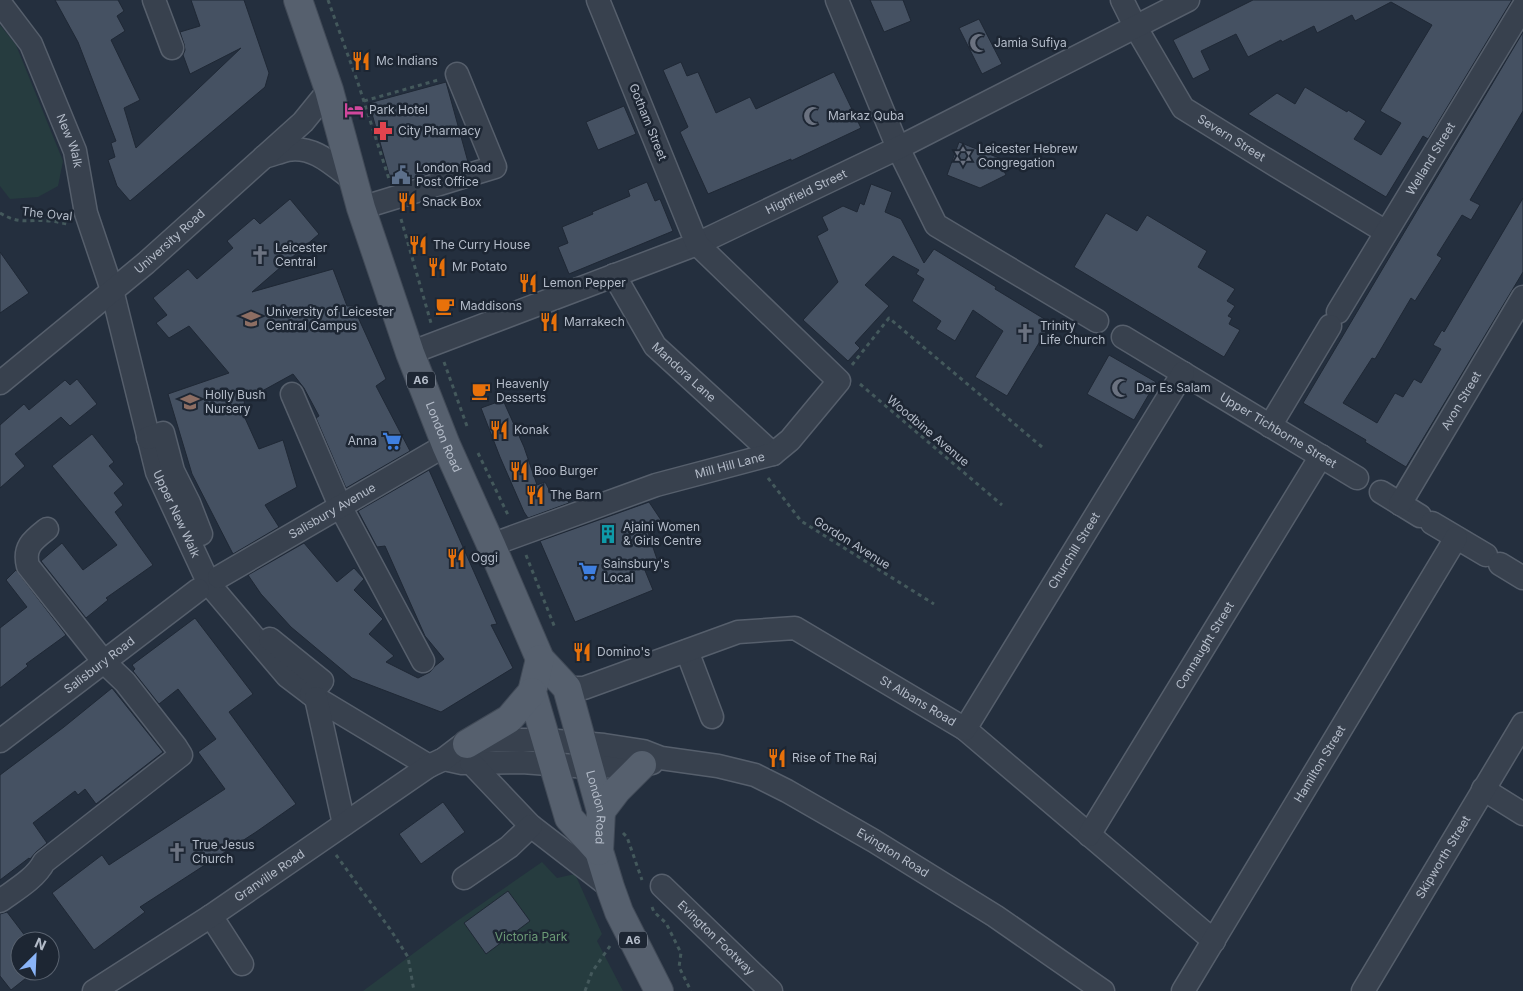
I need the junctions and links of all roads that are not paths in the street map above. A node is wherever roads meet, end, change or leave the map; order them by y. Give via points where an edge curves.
1 (154, 0) edge
2 (298, 0) edge
3 (598, 0) edge
4 (837, 0) edge
5 (1122, 0) edge
6 (1188, 0) edge
7 (0, 3) edge
8 (1523, 7) edge
9 (1135, 26) junction
10 (172, 48) dead end
11 (457, 74) road end
12 (330, 90) junction
13 (898, 148) junction
14 (263, 157) junction
15 (353, 180) junction
16 (361, 208) junction
17 (1386, 232) junction
18 (697, 244) junction
19 (614, 275) junction
20 (112, 290) junction
21 (1523, 297) edge
22 (1097, 321) dead end
23 (1123, 337) dead end
24 (410, 353) junction
25 (1183, 373) junction
26 (0, 383) edge
27 (292, 394) dead end
28 (1270, 426) junction
29 (148, 438) junction
30 (458, 441) junction
31 (1321, 456) junction
32 (764, 457) junction
33 (1358, 478) dead end
34 (1381, 492) dead end
35 (1400, 504) junction
36 (340, 506) junction
37 (47, 529) dead end
38 (1456, 538) junction
39 (491, 545) junction
40 (219, 577) junction
41 (1523, 578) edge
42 (198, 590) dead end
43 (687, 651) junction
44 (540, 659) junction
45 (423, 661) dead end
46 (104, 662) junction
47 (567, 688) junction
48 (532, 692) junction
49 (314, 696) junction
50 (712, 717) dead end
51 (1523, 724) edge
52 (966, 729) junction
53 (0, 741) edge
54 (549, 752) junction
55 (469, 753) junction
56 (585, 755) junction
57 (652, 761) junction
58 (436, 763) junction
59 (1483, 789) junction
60 (601, 811) junction
61 (1523, 814) edge
62 (344, 824) junction
63 (531, 826) junction
64 (1088, 835) junction
65 (599, 851) junction
66 (464, 878) dead end
67 (662, 886) dead end
68 (610, 887) junction
69 (0, 901) edge
70 (211, 916) junction
71 (1214, 941) junction
72 (242, 964) dead end
73 (94, 991) edge
74 (659, 991) edge
75 (771, 991) edge
76 (1103, 991) edge
77 (1183, 991) edge
78 (1363, 991) edge

1 - 10 street
2 - 12 main road, London Road / A6
3 - 18 street, Gotham Street
4 - 13 street
5 - 9 street, Severn Street
6 - 9 street, Highfield Street
7 - 20 street, New Walk via 31,44 75,151 86,213
8 - 17 street, Welland Street
9 - 13 street, Highfield Street
9 - 17 street, Severn Street via 1183,108
11 - 16 street via 495,167
12 - 14 street, University Road via 303,122
12 - 15 main road, London Road / A6
13 - 18 street, Highfield Street
13 - 22 street via 936,224
14 - 15 street via 288,150 312,152
14 - 20 street, University Road
15 - 16 main road, London Road / A6
16 - 24 main road, London Road / A6
17 - 28 street, Welland Street
18 - 19 street, Highfield Street
18 - 32 street, Mill Hill Lane via 839,381 790,440
19 - 24 street, Highfield Street
19 - 32 street, Mandora Lane via 655,346
20 - 26 street, University Road
20 - 29 street, Upper New Walk
21 - 35 street, Avon Street
23 - 25 street, Upper Tichborne Street
24 - 30 main road, London Road / A6
25 - 28 street, Upper Tichborne Street
25 - 52 street, Churchill Street
27 - 36 street
28 - 31 street, Upper Tichborne Street
29 - 40 street via 163,434 173,471
29 - 49 street, Upper New Walk via 157,472 209,584 287,676
30 - 36 street, Salisbury Avenue
30 - 39 main road, London Road / A6
31 - 33 street, Upper Tichborne Street
31 - 64 street, Connaught Street
32 - 39 street, Mill Hill Lane via 656,485
34 - 35 street
35 - 38 street
36 - 40 street, Salisbury Avenue
36 - 45 street
37 - 46 street via 32,542 25,556 28,566
38 - 41 street
38 - 71 street, Hamilton Street
39 - 44 main road, London Road / A6
40 - 49 street via 268,637 322,681
42 - 46 street, Salisbury Road
43 - 47 street, St Albans Road via 584,688
43 - 50 street
43 - 52 street, St Albans Road via 738,632 795,628
44 - 47 main road, London Road / A6
44 - 48 main road, London Road / A6
46 - 53 street, Salisbury Road
46 - 69 street via 125,682 181,755 44,862 42,868
47 - 56 main road, London Road / A6
48 - 54 main road, London Road / A6
48 - 55 main road via 509,719
49 - 58 street, Upper New Walk
49 - 62 street
51 - 59 street, Skipworth Street
52 - 64 street, St Albans Road
54 - 55 street, Granville Road via 494,740
54 - 56 street, Granville Road
54 - 65 main road, London Road / A6 via 569,818
55 - 58 street, Granville Road via 460,746
55 - 63 street
56 - 57 street, Evington Road
56 - 60 main road, London Road / A6
57 - 60 main road via 618,790
57 - 76 street, Evington Road via 737,770 787,791 995,916
58 - 62 street, Granville Road
59 - 61 street
59 - 78 street, Skipworth Street
60 - 65 main road, London Road / A6
62 - 70 street, Granville Road
63 - 66 street via 509,847
63 - 68 street
64 - 71 street, St Albans Road
65 - 68 main road, London Road / A6
67 - 75 street, Evington Footway
68 - 74 main road, London Road / A6 via 619,912
70 - 72 street
70 - 73 street, Granville Road
71 - 77 street, Hamilton Street

